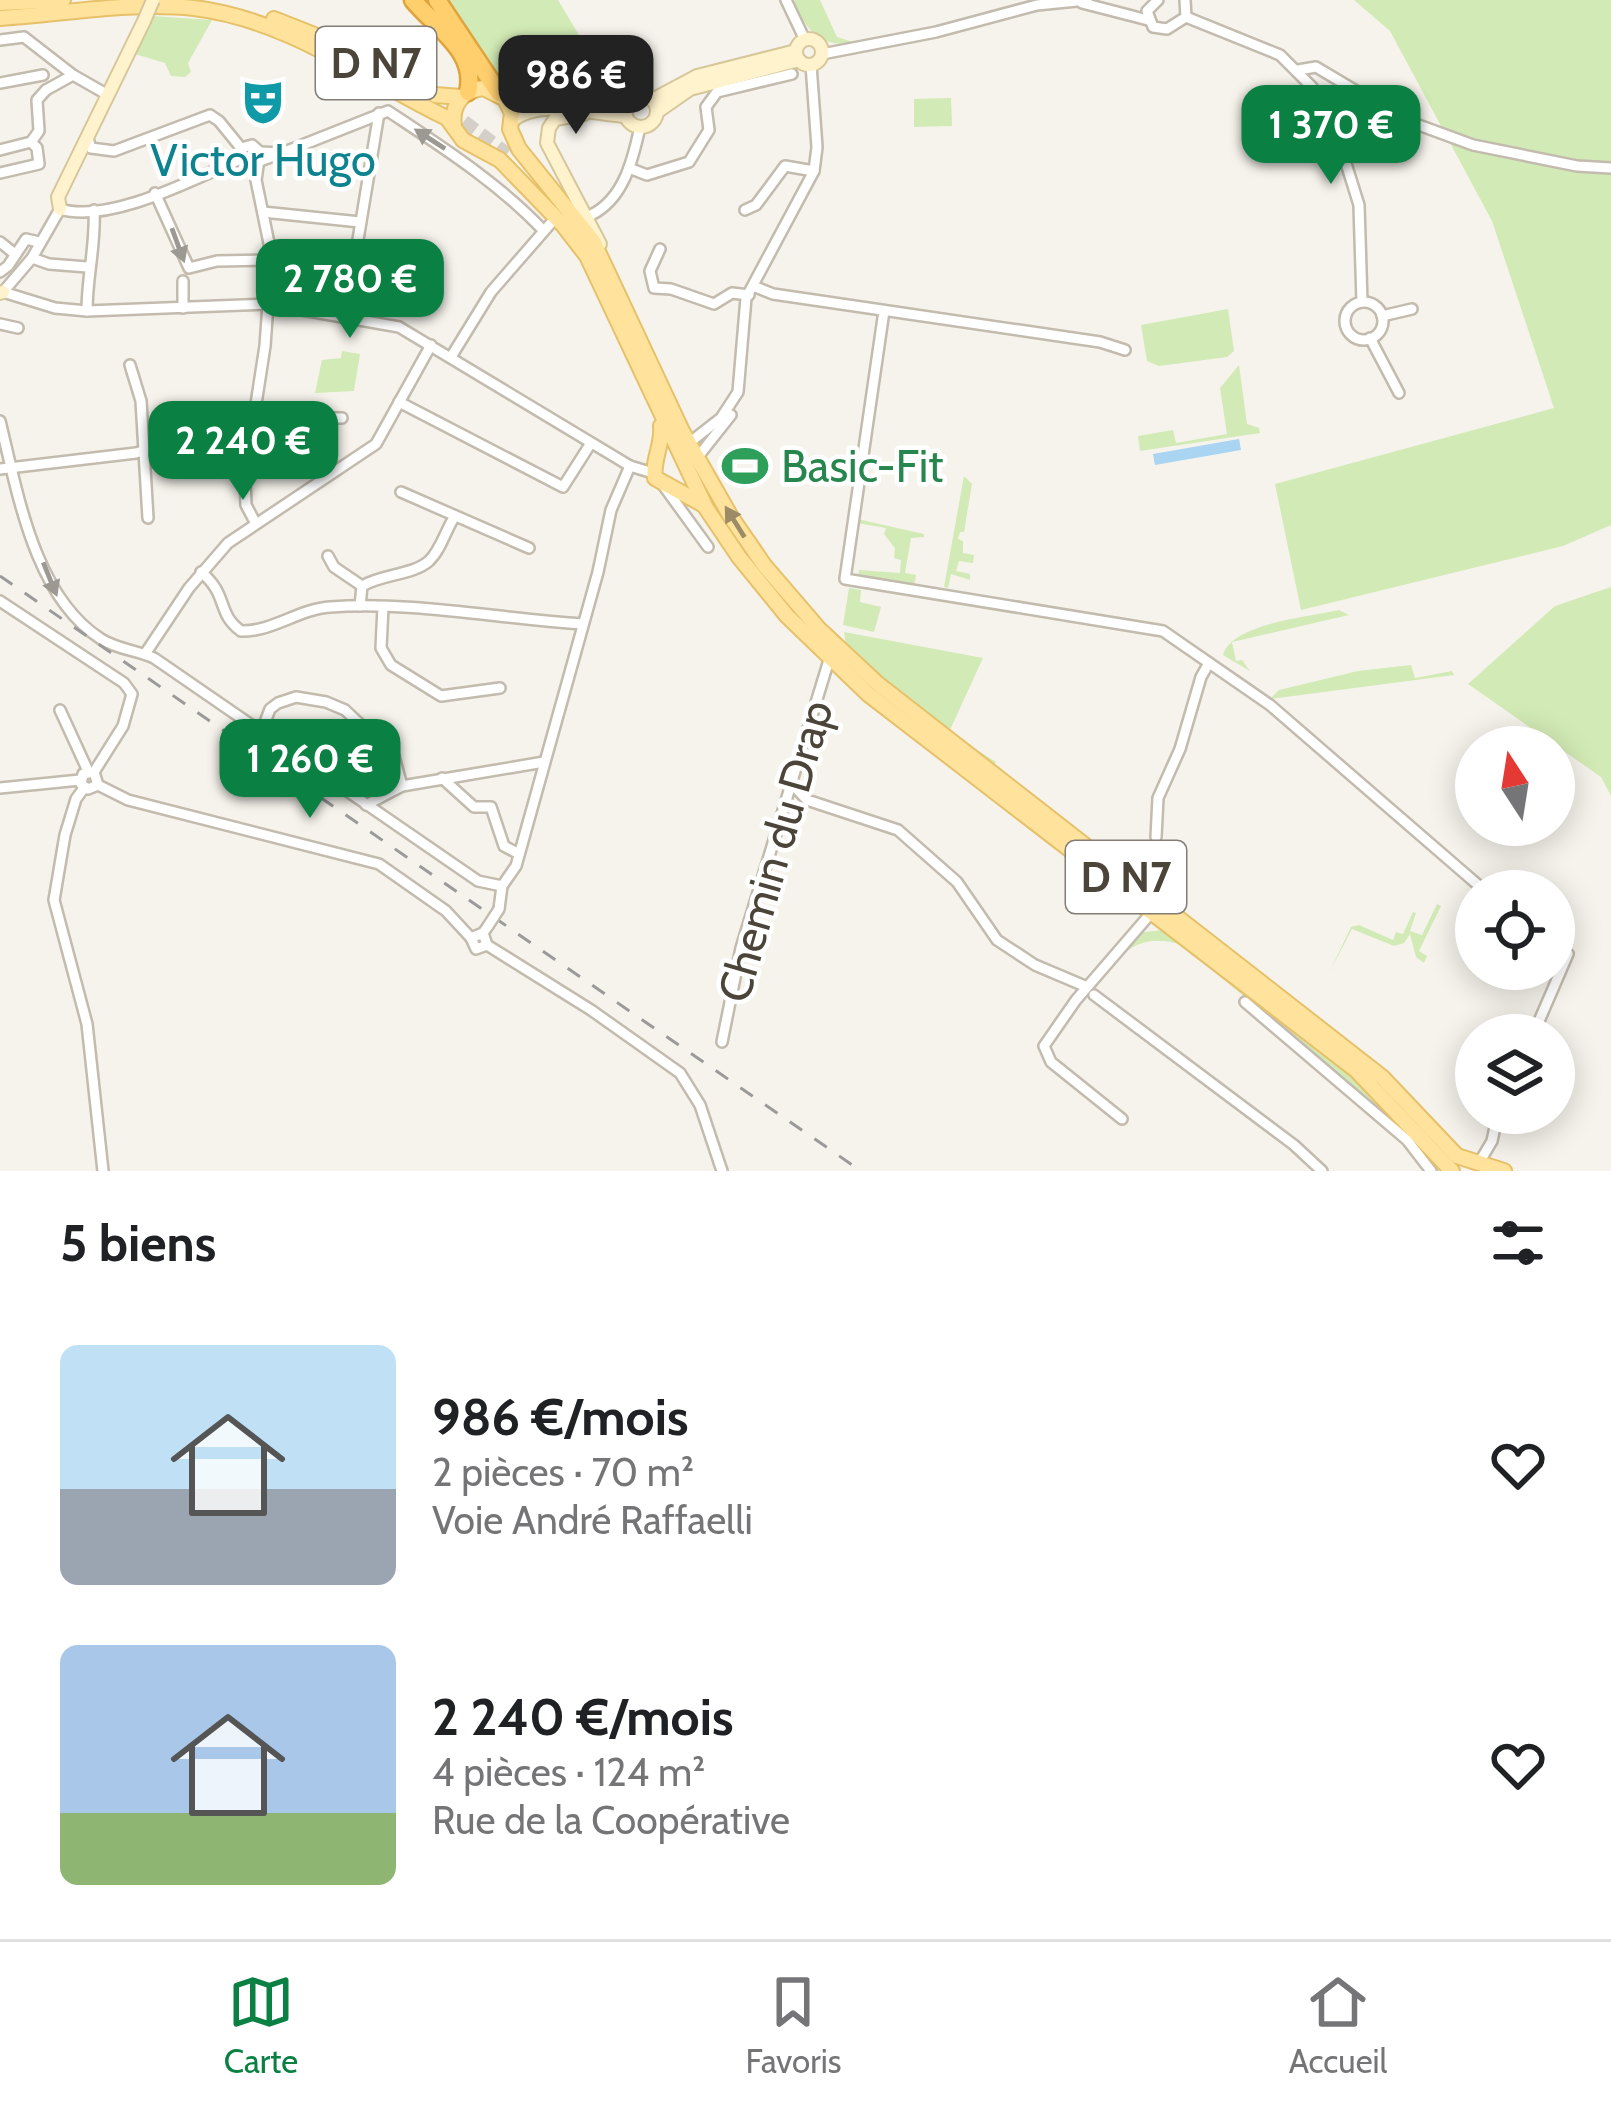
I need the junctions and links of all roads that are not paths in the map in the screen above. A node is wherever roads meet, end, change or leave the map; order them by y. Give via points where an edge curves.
1 (63, 0) edge
2 (88, 0) edge
3 (152, 0) edge
4 (184, 0) edge
5 (413, 0) edge
6 (437, 0) edge
7 (786, 0) edge
8 (1158, 0) edge
9 (1185, 0) edge
10 (1082, 1) edge
11 (115, 3) junction
12 (2, 13) edge
13 (1186, 17) junction
14 (1148, 20) junction
15 (291, 26) junction
16 (0, 40) edge
17 (803, 54) junction
18 (822, 54) junction
19 (1298, 70) junction
20 (69, 72) junction
21 (792, 74) dead end
22 (43, 75) junction
23 (0, 83) edge
24 (46, 91) junction
25 (108, 95) junction
26 (465, 95) junction
27 (502, 96) junction
28 (654, 106) junction
29 (447, 109) tunnel mouth
30 (626, 111) junction
31 (379, 112) junction
32 (584, 114) junction
33 (511, 125) junction
34 (454, 126) junction
35 (640, 127) junction
36 (31, 142) junction
37 (87, 146) junction
38 (479, 147) junction
39 (0, 149) edge
40 (507, 154) tunnel mouth
41 (250, 159) junction
42 (629, 168) junction
43 (1611, 168) edge
44 (814, 171) junction
45 (0, 173) edge
46 (155, 193) junction
47 (60, 209) junction
48 (94, 210) junction
49 (745, 210) dead end
50 (263, 212) junction
51 (591, 214) dead end
52 (360, 222) junction
53 (0, 242) edge
54 (39, 242) junction
55 (660, 249) dead end
56 (15, 254) junction
57 (32, 258) junction
58 (270, 260) junction
59 (87, 266) junction
60 (606, 268) junction
61 (0, 272) edge
62 (183, 281) dead end
63 (751, 291) junction
64 (2, 292) edge
65 (1362, 302) junction
66 (268, 304) junction
67 (183, 308) junction
68 (1412, 309) dead end
69 (87, 310) junction
70 (884, 311) junction
71 (1382, 316) junction
72 (345, 317) junction
73 (0, 324) edge
74 (18, 328) dead end
75 (1370, 338) junction
76 (431, 345) junction
77 (1125, 350) dead end
78 (451, 357) junction
79 (130, 365) dead end
80 (1399, 393) dead end
81 (399, 402) junction
82 (660, 417) junction
83 (342, 418) dead end
84 (249, 419) junction
85 (0, 421) edge
86 (590, 443) junction
87 (682, 447) junction
88 (145, 451) junction
89 (691, 463) junction
90 (630, 466) junction
91 (5, 469) edge
92 (660, 476) junction
93 (401, 492) dead end
94 (706, 508) junction
95 (455, 516) junction
96 (148, 518) dead end
97 (255, 522) junction
98 (708, 547) dead end
99 (529, 548) dead end
100 (328, 556) dead end
101 (202, 572) junction
102 (362, 586) junction
103 (0, 602) edge
104 (360, 606) junction
105 (383, 607) junction
106 (583, 624) junction
107 (145, 654) junction
108 (829, 660) junction
109 (1210, 663) junction
110 (500, 688) dead end
111 (61, 710) dead end
112 (262, 734) junction
113 (544, 763) junction
114 (87, 778) junction
115 (442, 778) junction
116 (791, 783) junction
117 (402, 786) junction
118 (0, 788) edge
119 (366, 805) junction
120 (1156, 837) dead end
121 (519, 854) junction
122 (1461, 870) edge
123 (502, 886) junction
124 (1152, 912) junction
125 (486, 935) junction
126 (1090, 991) junction
127 (1244, 1002) dead end
128 (722, 1042) dead end
129 (1122, 1119) dead end
130 (1494, 1134) edge
131 (1492, 1141) junction
132 (1472, 1168) edge
133 (1502, 1170) edge
134 (103, 1171) edge
135 (722, 1171) edge
136 (1322, 1171) edge
137 (1431, 1171) edge
138 (1452, 1171) edge

1 - 12 main road
2 - 11 main road
3 - 11 main road
3 - 25 street, bridge
4 - 15 main road, D N7
5 - 26 highway via 464,55 471,73
6 - 27 highway
7 - 17 street
8 - 14 street
9 - 13 street
10 - 14 street
10 - 18 street
11 - 12 main road
12 - 34 main road, D N7 via 157,7 243,18 296,38
13 - 14 street via 1163,29
13 - 19 street via 1262,46
15 - 26 main road, D N7 via 435,95
15 - 29 main road
16 - 20 street via 24,37
17 - 18 street
17 - 18 street via 818,42
17 - 28 street
17 - 44 street via 818,147
19 - 43 street via 1316,68 1454,140
19 - 65 street via 1351,175
20 - 22 street
20 - 24 street
20 - 25 street
21 - 42 street via 717,92 706,107 709,130 683,165 647,175
22 - 23 street
22 - 24 street
24 - 36 street via 37,100 39,131
25 - 37 street
26 - 27 main road via 484,88
26 - 34 main road
27 - 30 street
27 - 33 main road
28 - 30 street via 637,96
28 - 35 street
30 - 32 street
30 - 35 street
31 - 41 street
31 - 52 street
78 -> 31 street via 491,292 547,226 442,146
32 - 33 street via 530,111
32 - 60 street via 555,119 547,143
33 - 38 main road via 494,145
33 - 60 main road, D N7 via 531,166 583,224
34 - 38 main road
35 - 42 street
36 - 39 street
36 - 45 street via 39,164
37 - 41 street via 114,151 210,115
37 - 47 street via 58,197
38 - 82 main road, D N7 via 543,203 587,256
40 - 60 main road
41 - 46 street
41 - 50 street
42 - 51 street
44 - 49 street via 785,166
44 - 63 street
46 - 48 street
46 -> 58 street via 185,264
47 - 48 street
47 - 54 street
48 - 59 street via 96,246
50 - 52 street
50 - 58 street
52 - 72 street
53 - 56 street
54 - 56 street via 26,239
54 - 57 street
55 - 63 street via 650,272 654,288 714,304
56 - 61 street
57 - 59 street
57 - 64 street
58 - 66 street
59 - 69 street
60 - 87 main road, D N7
62 - 67 street
63 - 70 street
63 - 87 street via 738,392 721,418
63 - 89 street via 745,386
64 - 69 street
65 - 71 street
65 - 75 street via 1347,312 1345,325 1358,339
66 - 67 street
66 - 72 street
66 - 84 street
67 - 69 street
68 - 71 street
70 - 77 street
70 - 109 street via 845,579 1162,631
71 - 75 street
72 - 76 street via 399,327
73 - 74 street
75 - 80 street
76 - 78 street
76 - 81 street
78 - 86 street
79 - 88 street
81 - 86 street via 562,487
81 - 97 street via 386,433 365,453
82 - 87 main road, D N7
82 - 92 main road
83 - 84 street
84 - 88 street
84 - 97 street via 247,505
85 - 91 street
86 - 90 street
87 - 89 main road, D N7
87 - 92 main road
88 - 91 street
88 - 96 street
89 - 92 main road
89 - 94 main road, D N7
132 -> 89 main road, D N7 via 1382,1077 842,653 764,565
90 - 92 street
90 - 106 street via 610,510
91 -> 107 street via 59,601 99,638
92 - 94 main road
92 - 98 street
93 - 95 street
94 - 108 main road, D N7 via 751,574
95 - 99 street
95 - 102 street via 427,563
97 - 101 street
100 - 102 street
101 - 104 street via 241,631 324,607
101 - 107 street
102 - 104 street
103 - 114 street via 132,694 123,726
104 - 105 street
105 - 106 street
105 - 110 street via 381,648 391,664 441,696
106 - 113 street
107 - 112 street
108 - 116 street, Chemin du Drap
108 - 124 main road, D N7
109 - 120 street via 1158,798
109 - 122 street
111 - 114 street
112 - 117 street via 278,703 326,701 394,756
112 - 119 street
113 - 115 street
113 - 121 street
114 - 118 street
114 - 125 street via 128,800 379,865 471,938
114 - 134 street via 65,836 54,900 87,1024
115 - 117 street
115 - 121 street via 473,807 491,807 504,846
116 - 126 street via 807,800 898,830 958,882 997,940
116 - 128 street, Chemin du Drap
117 - 119 street
119 - 123 street via 478,881
121 - 123 street
123 - 125 street, bridge
124 - 126 street
124 - 138 main road, D N7 via 1356,1070
125 - 135 street via 680,1073
126 - 129 street via 1044,1046 1052,1062
126 - 136 street
127 - 137 street via 1407,1140
130 - 131 street
131 - 132 street
131 - 133 street
132 - 133 main road

